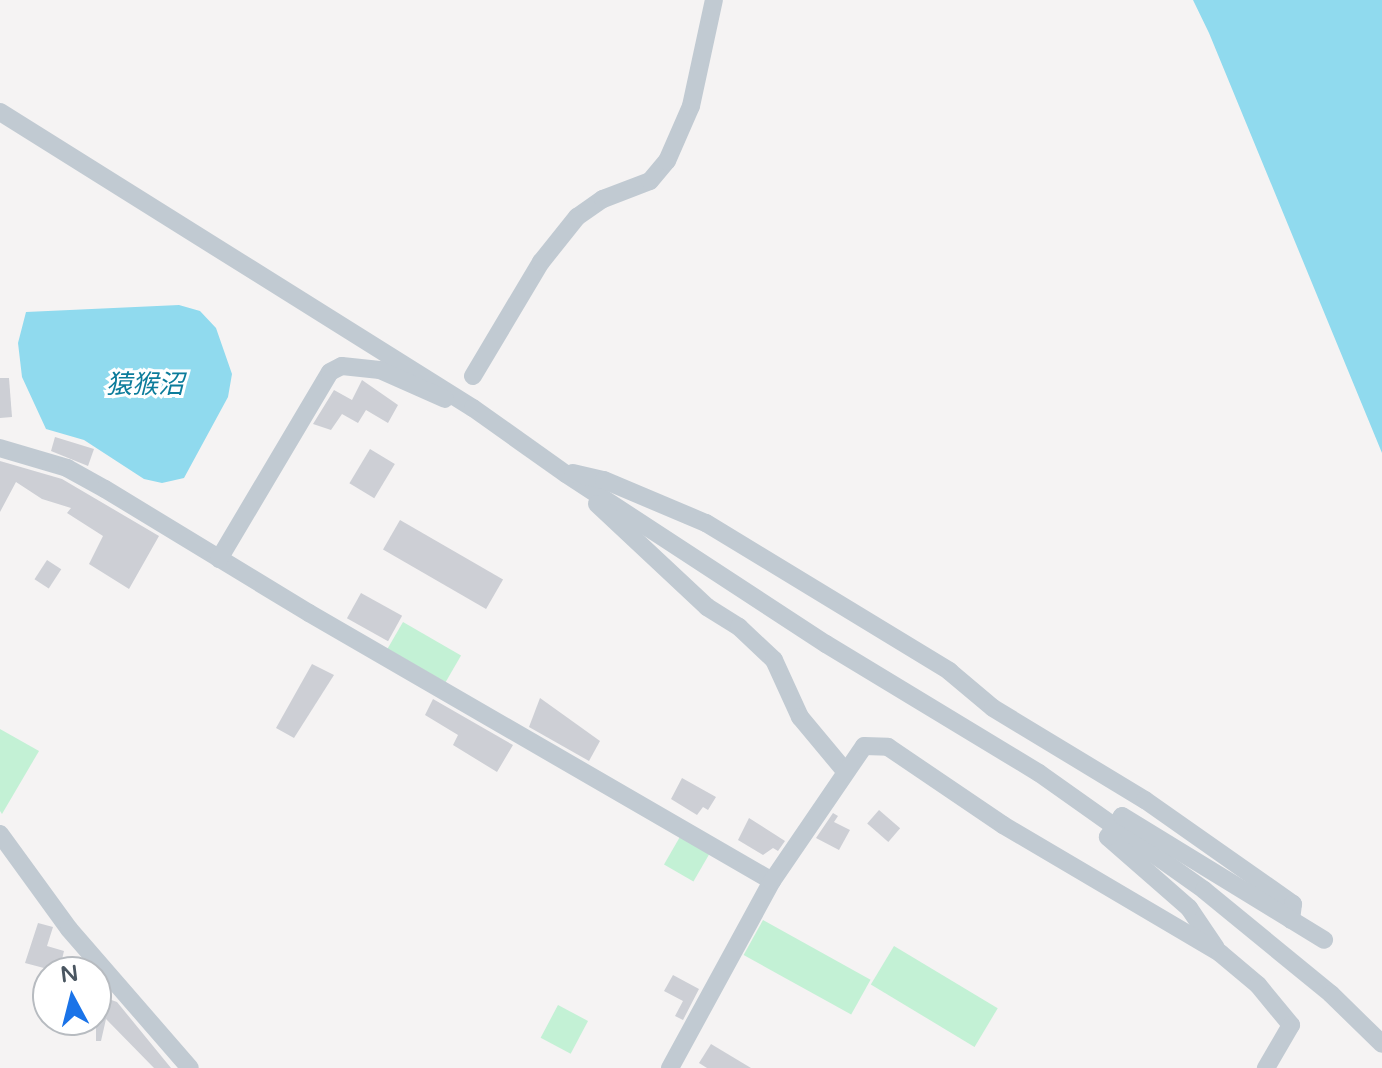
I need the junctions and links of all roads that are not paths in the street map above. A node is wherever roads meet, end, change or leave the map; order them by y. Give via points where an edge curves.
1 (714, 0) edge
2 (0, 112) edge
3 (473, 376) dead end
4 (458, 398) junction
5 (0, 448) edge
6 (566, 474) junction
7 (219, 559) junction
8 (845, 771) junction
9 (1115, 826) junction
10 (0, 834) edge
11 (772, 881) junction
12 (1291, 920) junction
13 (1324, 940) dead end
14 (1220, 953) junction
15 (1382, 1044) edge
16 (190, 1068) edge
17 (670, 1068) edge
18 (1266, 1068) edge

1 - 3 street via 691,106 667,161 650,181 577,217 541,262
2 - 4 street
4 - 6 street
4 - 7 street via 454,402 369,368 342,366 330,372
5 - 7 street via 67,468
6 - 8 street via 707,607 767,652 800,717
6 - 9 street
6 - 12 street via 604,480 706,523 949,671 993,708 1145,800 1293,904
7 - 11 street
8 - 11 street
8 - 14 street via 864,746 888,747 1003,825
9 - 12 street via 1122,816
9 - 14 street via 1108,837 1189,908
9 - 15 street via 1216,899
10 - 16 street via 69,929
11 - 17 street
12 - 13 street
14 - 18 street via 1258,985 1291,1025

